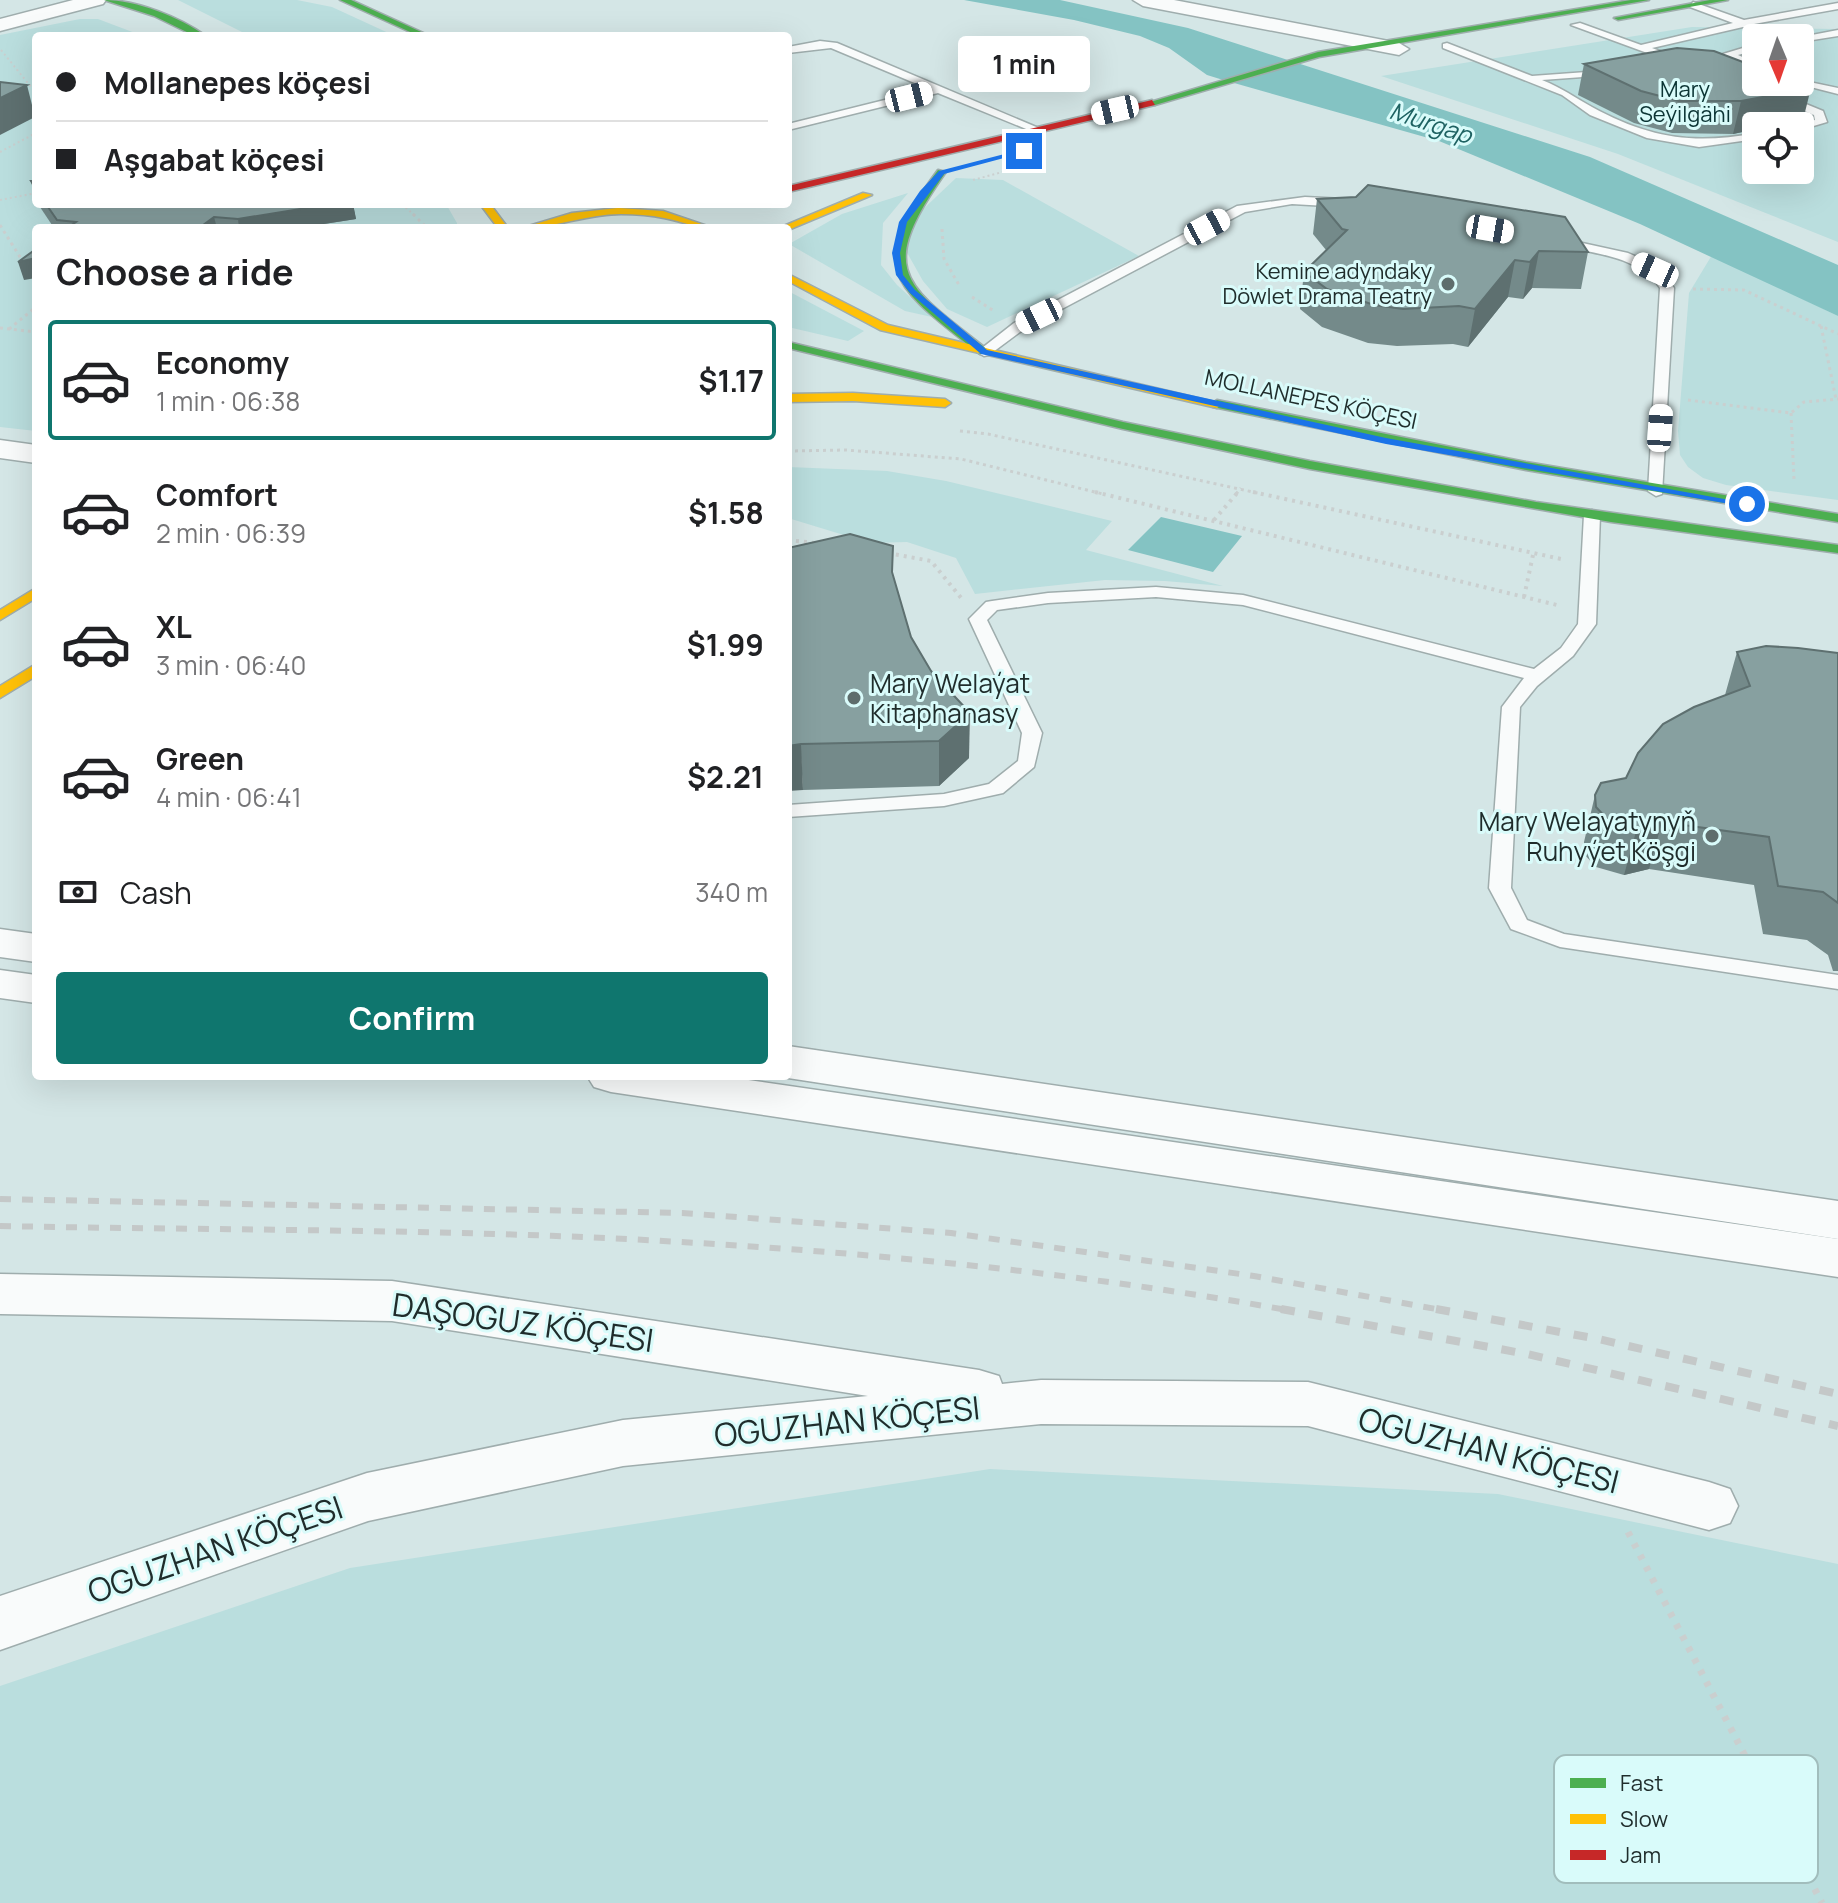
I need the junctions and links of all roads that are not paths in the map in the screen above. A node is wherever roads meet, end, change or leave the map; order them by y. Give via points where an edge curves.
1 (96, 0) edge
2 (108, 0) edge
3 (344, 0) edge
4 (1143, 0) edge
5 (1645, 0) edge
6 (1724, 0) edge
7 (1693, 5) junction
8 (1838, 6) edge
9 (1741, 23) junction
10 (0, 25) edge
11 (1576, 25) junction
12 (194, 32) edge
13 (417, 32) edge
14 (1838, 33) edge
15 (1814, 37) edge
16 (1372, 44) junction
17 (1447, 46) junction
18 (792, 49) edge
19 (1399, 49) junction
20 (1742, 50) edge
21 (1326, 53) junction
22 (1642, 54) junction
23 (1742, 60) edge
24 (1696, 67) edge
25 (1616, 71) edge
26 (1526, 77) junction
27 (1814, 86) edge
28 (940, 89) junction
29 (1838, 91) edge
30 (1196, 92) junction
31 (1774, 96) edge
32 (1814, 124) edge
33 (792, 126) edge
34 (1035, 129) junction
35 (1742, 139) edge
36 (941, 172) junction
37 (915, 179) dead end
38 (834, 180) junction
39 (792, 183) edge
40 (889, 187) dead end
41 (792, 188) edge
42 (1354, 205) edge
43 (677, 210) edge
44 (540, 224) edge
45 (701, 224) edge
46 (792, 225) edge
47 (1535, 237) edge
48 (792, 279) edge
49 (792, 346) edge
50 (984, 352) junction
51 (792, 398) edge
52 (1132, 425) junction
53 (0, 449) edge
54 (32, 453) edge
55 (1656, 491) junction
56 (1592, 515) junction
57 (1838, 518) edge
58 (1838, 549) edge
59 (32, 595) edge
60 (0, 616) edge
61 (12, 658) dead end
62 (32, 665) edge
63 (32, 669) edge
64 (1538, 676) junction
65 (0, 693) edge
66 (792, 811) edge
67 (0, 943) edge
68 (32, 947) edge
69 (1838, 982) edge
70 (0, 984) edge
71 (32, 988) edge
72 (792, 1063) edge
73 (668, 1080) edge
74 (1838, 1220) edge
75 (1838, 1258) edge
76 (0, 1294) edge
77 (1041, 1402) junction
78 (1709, 1506) dead end
79 (0, 1623) edge

1 - 10 street
2 - 12 main road via 157,14
3 - 13 main road
4 - 16 street
5 - 16 main road
6 - 7 main road
7 - 9 lane
7 - 11 main road
8 - 9 lane
9 - 22 lane
11 - 17 main road
11 - 22 lane
14 - 15 lane
16 - 19 street
16 - 21 main road
17 - 19 main road
17 - 26 lane
18 - 28 lane via 833,45
19 - 21 main road
20 - 23 lane via 1728,54
21 - 30 main road
22 - 24 lane via 1655,53
25 - 26 lane
26 - 35 lane via 1657,140 1711,145
27 - 29 lane
28 - 33 lane
28 - 34 lane
30 - 34 main road
30 - 36 main road via 1134,122
31 - 32 lane via 1819,113 1821,122
34 - 38 main road
36 - 37 main road
36 - 50 main road via 903,222 896,253 900,275
38 - 39 main road
38 - 41 main road
40 - 46 main road
42 - 50 lane via 1302,200 1241,209 1019,326
43 - 44 main road via 591,213
43 - 45 main road
47 - 55 lane via 1623,256 1655,270 1667,288
48 - 50 main road, MOLLANEPES KÖÇESI via 884,328
49 - 52 main road
50 - 55 main road, MOLLANEPES KÖÇESI via 1386,441
51 - 52 main road via 988,406
52 - 56 main road via 1413,486
53 - 54 street
55 - 57 main road, MOLLANEPES KÖÇESI
56 - 58 main road
56 - 64 lane via 1587,624 1567,652
59 - 60 main road
61 - 62 main road
63 - 65 main road
64 - 66 lane via 1243,600 1156,592 992,606 978,619 1032,733 1027,763 996,789 944,800
64 - 69 lane via 1511,707 1500,888 1519,924 1560,940
67 - 68 street
70 - 71 street
72 - 74 street
73 - 75 street
76 - 77 street, DAŞOGUZ KÖÇESI via 392,1301
77 - 78 street, OGUZHAN KÖÇESI via 1308,1404
77 - 79 street, OGUZHAN KÖÇESI via 623,1443 382,1494

